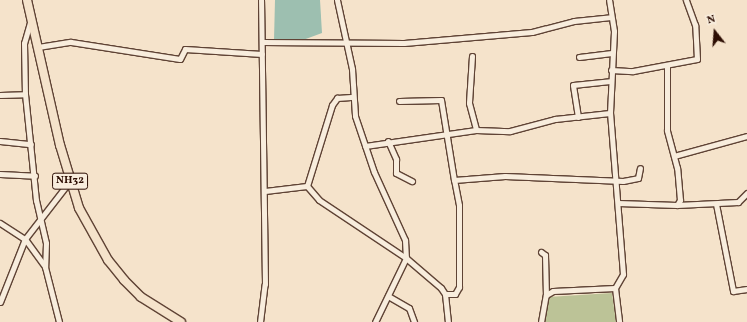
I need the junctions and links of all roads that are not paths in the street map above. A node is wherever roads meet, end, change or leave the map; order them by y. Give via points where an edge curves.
1 (27, 0) edge
2 (261, 0) edge
3 (337, 0) edge
4 (609, 0) edge
5 (686, 0) edge
6 (611, 17) junction
7 (32, 18) junction
8 (262, 42) junction
9 (347, 42) junction
10 (38, 47) junction
11 (612, 53) junction
12 (262, 54) junction
13 (472, 56) dead end
14 (579, 57) dead end
15 (667, 65) junction
16 (611, 70) junction
17 (610, 81) junction
18 (25, 94) junction
19 (0, 95) edge
20 (351, 97) junction
21 (399, 101) dead end
22 (610, 113) junction
23 (578, 117) junction
24 (476, 130) junction
25 (448, 133) junction
26 (747, 136) edge
27 (0, 141) edge
28 (388, 141) junction
29 (31, 144) junction
30 (365, 146) junction
31 (674, 156) junction
32 (640, 168) dead end
33 (0, 174) edge
34 (35, 176) junction
35 (454, 180) junction
36 (70, 181) junction
37 (412, 181) dead end
38 (616, 182) junction
39 (308, 186) junction
40 (265, 191) junction
41 (747, 193) edge
42 (618, 203) junction
43 (678, 204) junction
44 (716, 204) junction
45 (41, 219) junction
46 (0, 223) edge
47 (25, 239) junction
48 (541, 252) dead end
49 (406, 258) junction
50 (45, 267) junction
51 (615, 288) junction
52 (747, 289) edge
53 (445, 294) junction
54 (546, 295) junction
55 (388, 296) junction
56 (0, 302) edge
57 (59, 322) edge
58 (181, 322) edge
59 (260, 322) edge
60 (375, 322) edge
61 (414, 322) edge
62 (448, 322) edge
63 (541, 322) edge
64 (618, 322) edge

1 - 7 main road, NH32
2 - 8 street
3 - 9 street
4 - 6 street
5 - 15 street via 695,25 697,59
6 - 9 street via 509,35 404,43
6 - 11 street
7 - 10 main road, NH32
7 - 18 street via 24,43
8 - 9 street
8 - 12 street
9 - 20 street
10 - 12 street via 71,42 180,59 186,49
10 - 36 main road, NH32
11 - 14 street
11 - 16 street
12 - 40 street
13 - 24 street via 469,103
15 - 16 street via 633,71
15 - 31 street via 668,130
16 - 17 street
17 - 22 street
17 - 23 street via 573,85
18 - 19 street
18 - 29 street
20 - 30 street
20 - 39 street via 337,98 332,105
21 - 25 street via 441,100
22 - 23 street
22 - 38 street
23 - 24 street via 555,119 510,131
24 - 25 street
25 - 28 street
25 - 35 street
26 - 31 street
27 - 29 street
28 - 30 street
28 - 37 street via 396,159 396,173
29 - 34 street
30 - 49 street via 400,222
31 - 43 street via 679,180
32 - 38 street via 638,178
33 - 34 street
34 - 45 street
35 - 38 street via 505,176
35 - 53 street via 459,205 459,287 455,294
36 - 45 street
36 - 58 main road, NH32 via 79,208 108,260 140,297
38 - 42 street
39 - 40 street
39 - 49 street via 319,200
40 - 59 street via 265,284
41 - 44 street via 738,202
42 - 43 street
42 - 51 street via 623,274
43 - 44 street
44 - 52 street via 733,291
45 - 47 street
45 - 50 street via 46,244
46 - 47 street
47 - 50 street
47 - 56 street
48 - 54 street via 545,255
49 - 53 street
49 - 55 street
50 - 57 street
51 - 54 street via 553,291
51 - 64 street
53 - 62 street
54 - 63 street
55 - 60 street
55 - 61 street via 409,308

